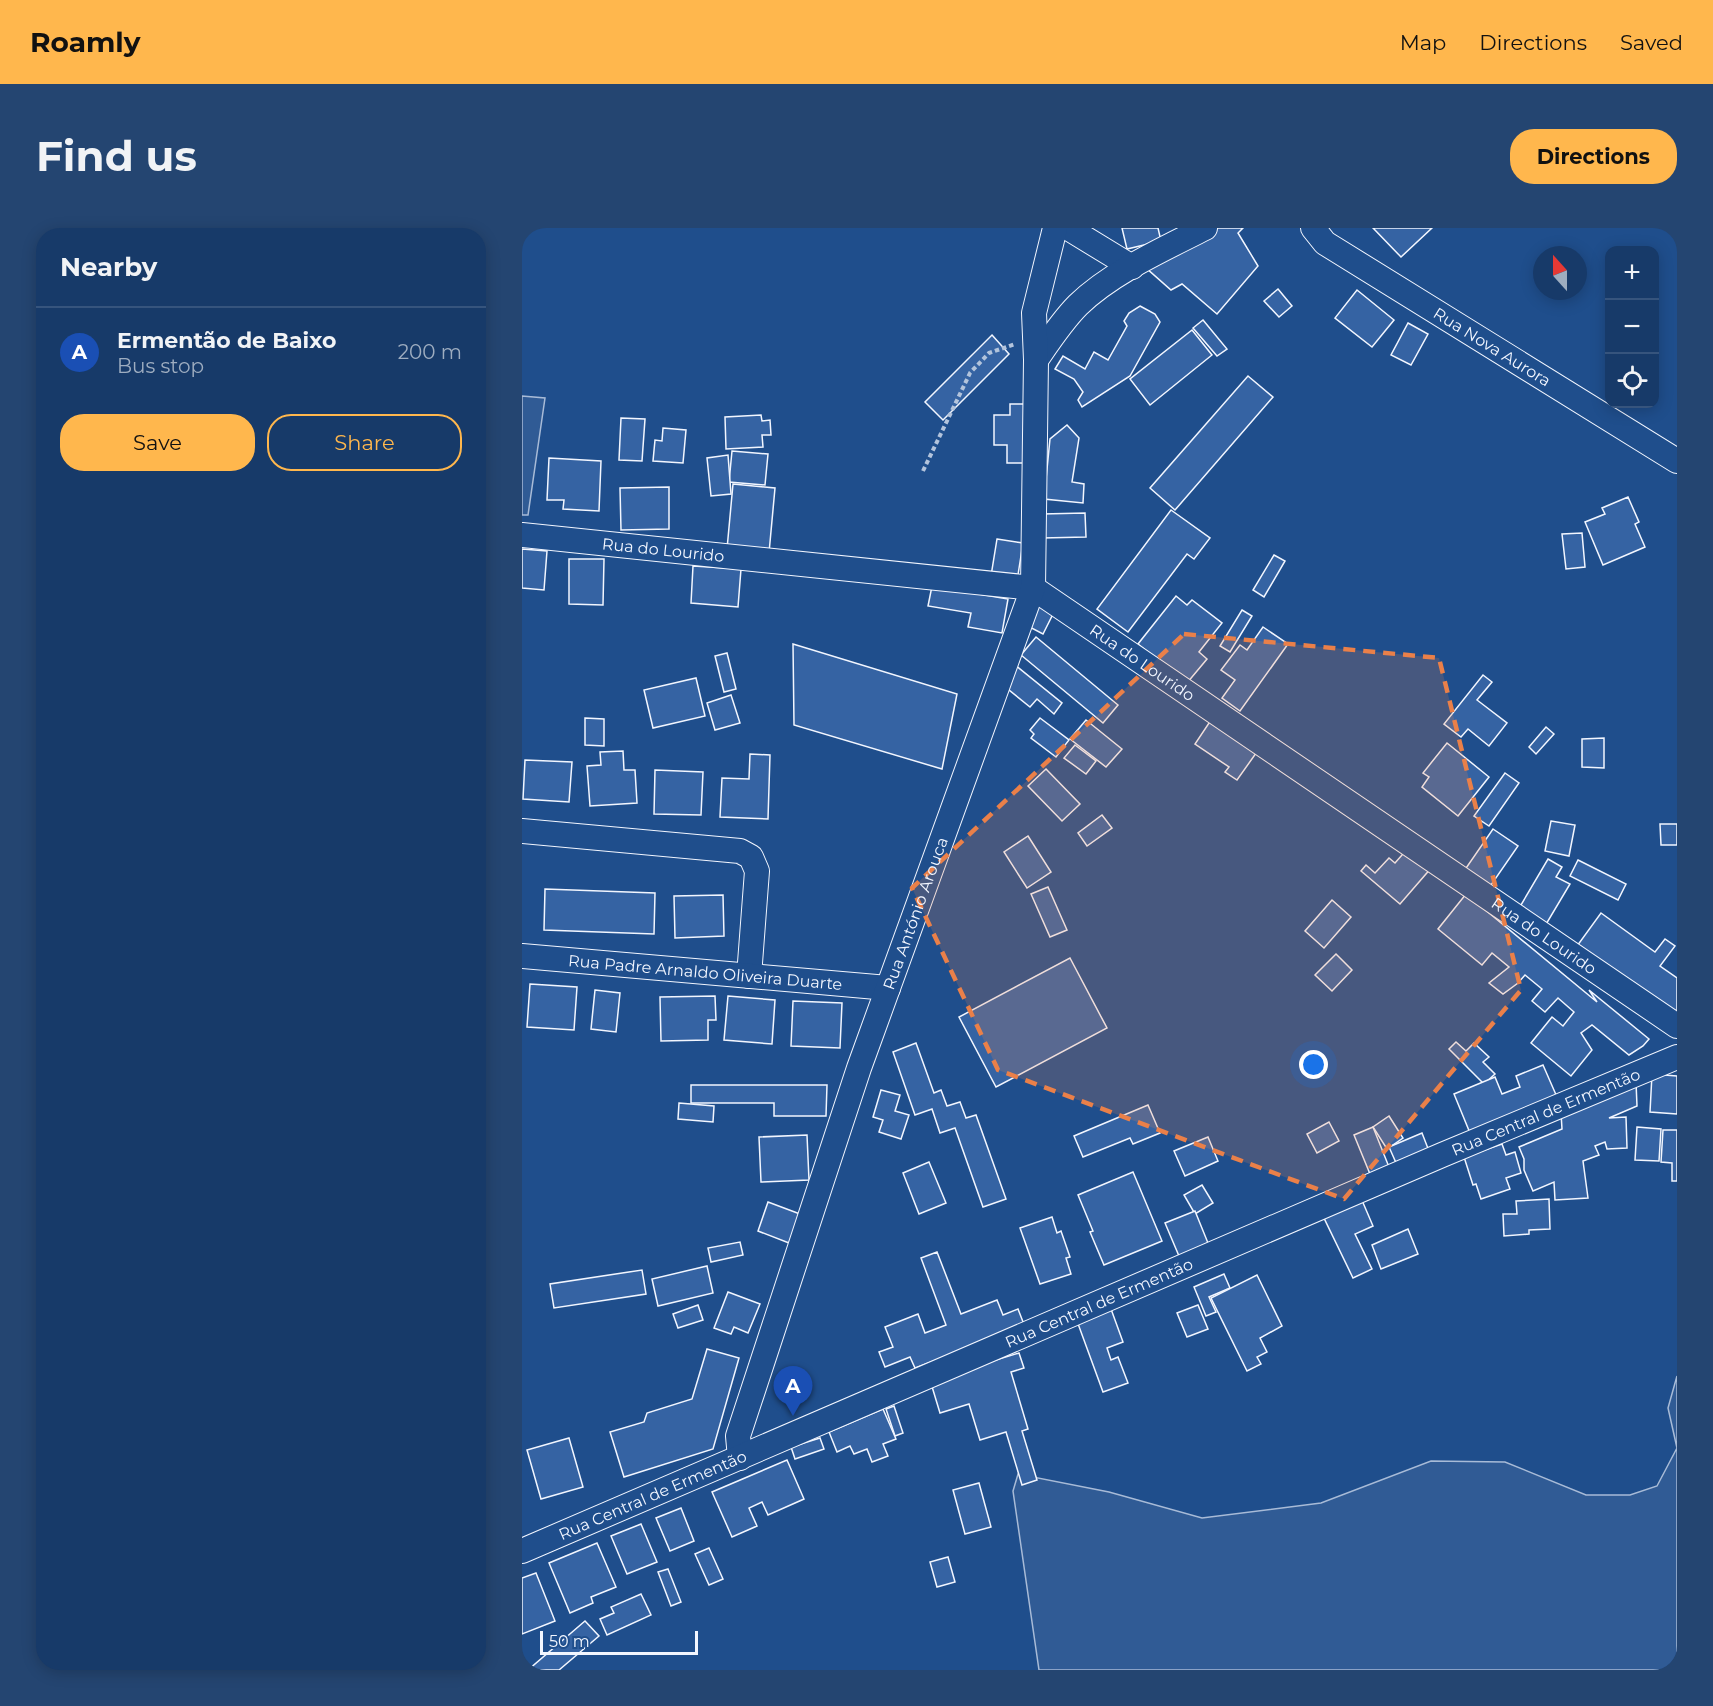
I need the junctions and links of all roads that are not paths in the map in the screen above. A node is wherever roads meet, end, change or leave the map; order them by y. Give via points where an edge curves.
1 (1055, 228) edge
2 (1068, 228) edge
3 (1205, 228) edge
4 (1312, 228) edge
5 (1132, 267) junction
6 (1035, 349) junction
7 (1677, 461) edge
8 (522, 535) edge
9 (1033, 588) junction
10 (522, 831) edge
11 (522, 956) edge
12 (749, 976) junction
13 (888, 988) junction
14 (1677, 1026) edge
15 (1677, 1057) edge
16 (740, 1458) junction
17 (522, 1551) edge

1 - 6 street, Rua António Arouca via 1034,313
2 - 5 street
3 - 5 street
4 - 7 street, Rua Nova Aurora via 1325,243
5 - 6 street via 1079,304
6 - 9 street, Rua António Arouca
8 - 9 street, Rua do Lourido
9 - 13 street, Rua António Arouca
9 - 14 street, Rua do Lourido
10 - 12 street via 740,850 751,857 757,872
11 - 12 street, Rua Padre Arnaldo Oliveira Duarte
12 - 13 street, Rua Padre Arnaldo Oliveira Duarte
13 - 16 street, Rua António Arouca via 738,1436
15 - 16 street, Rua Central de Ermentão
16 - 17 street, Rua Central de Ermentão

